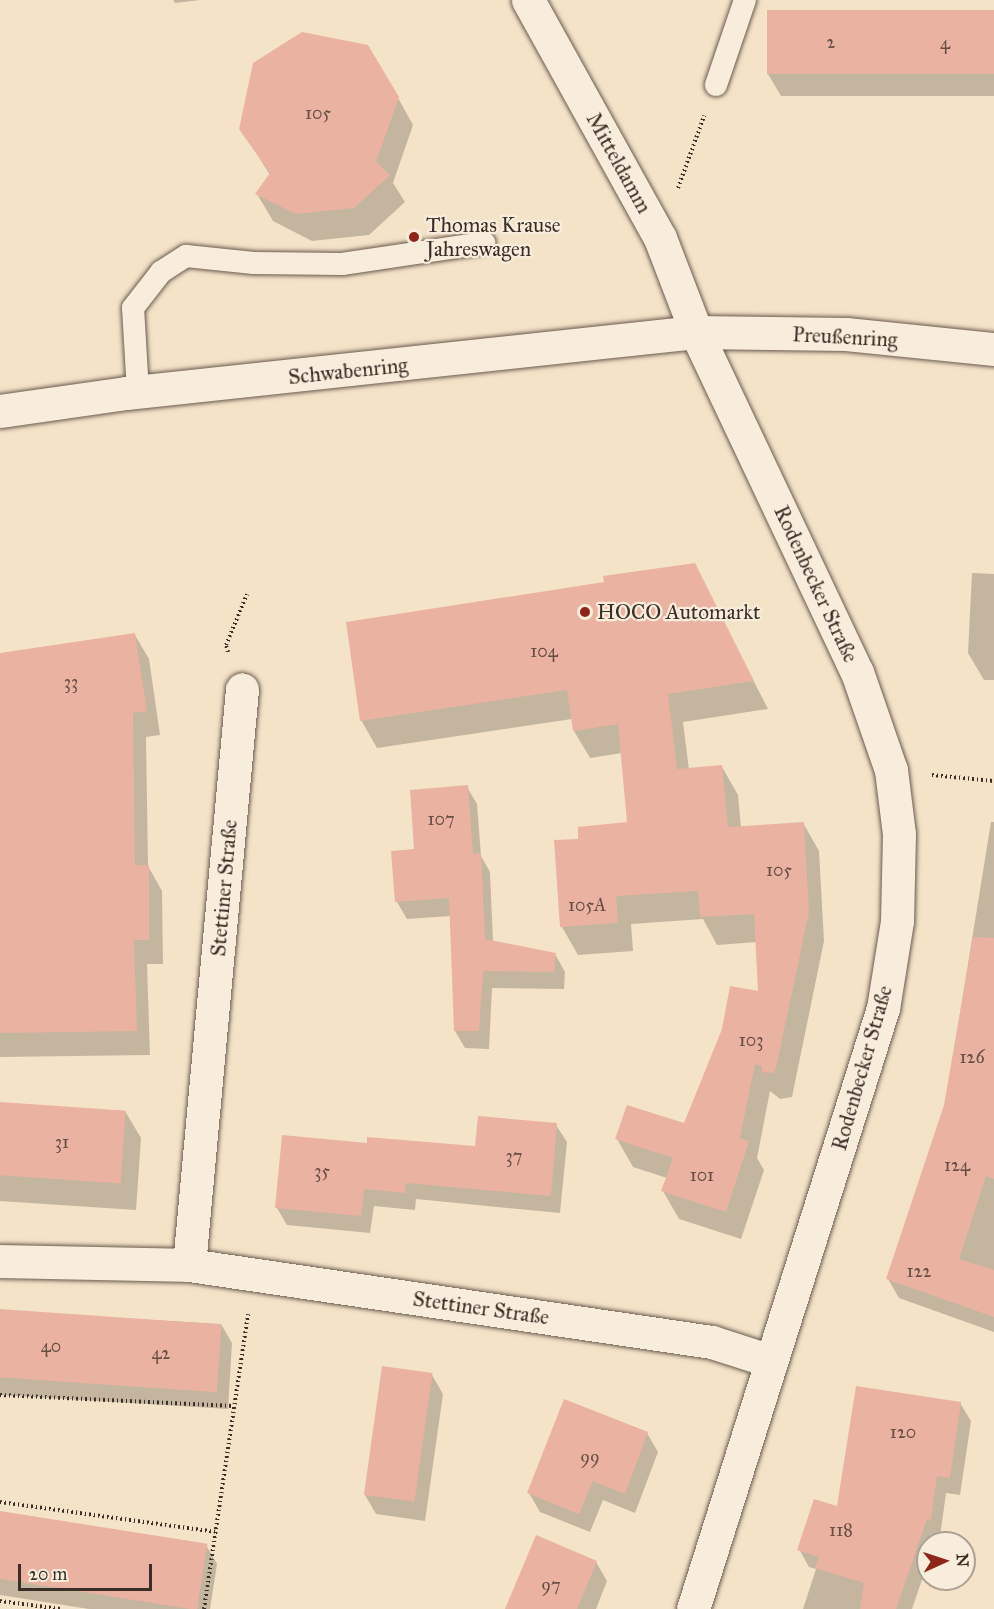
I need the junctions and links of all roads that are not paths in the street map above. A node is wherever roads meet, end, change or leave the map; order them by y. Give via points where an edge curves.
1 (528, 0) edge
2 (745, 0) edge
3 (716, 85) road end
4 (483, 243) dead end
5 (696, 332) junction
6 (994, 349) edge
7 (138, 392) junction
8 (0, 411) edge
9 (242, 689) dead end
10 (0, 1261) edge
11 (189, 1265) junction
12 (771, 1361) junction
13 (693, 1609) edge

1 - 5 street, Mitteldamm via 660,238
2 - 3 lane
4 - 7 lane via 342,264 254,263 186,256 161,272 133,308
5 - 6 street, Preußenring via 846,334
5 - 7 street, Schwabenring
5 - 12 street, Rodenbecker Straße via 857,672 891,770 899,834 897,921 883,1008
7 - 8 street, Schwabenring
9 - 11 street, Stettiner Straße
10 - 11 street, Stettiner Straße
11 - 12 street, Stettiner Straße via 712,1342
12 - 13 street, Rodenbecker Straße

